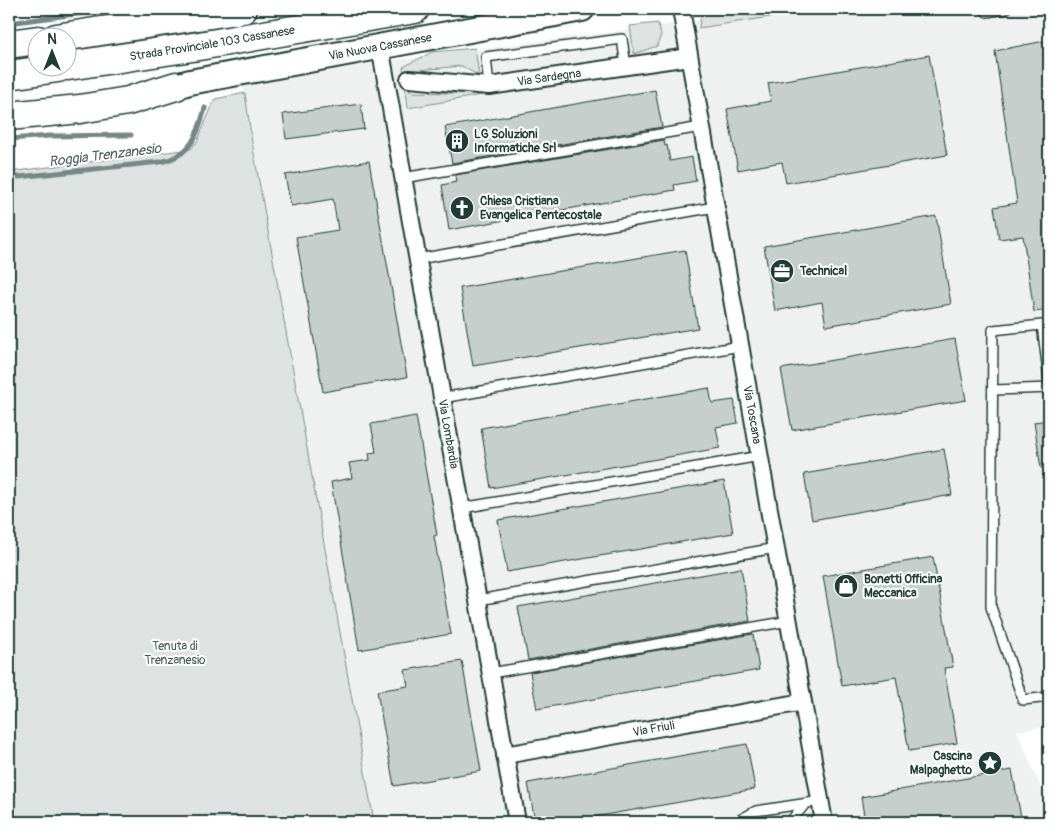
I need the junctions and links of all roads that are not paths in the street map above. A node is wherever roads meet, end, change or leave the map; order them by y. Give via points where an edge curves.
1 (243, 9) edge
2 (416, 9) edge
3 (582, 9) edge
4 (681, 9) edge
5 (1006, 9) edge
6 (987, 12) dead end
7 (78, 35) edge
8 (28, 41) edge
9 (9, 44) edge
10 (380, 46) junction
11 (689, 57) junction
12 (78, 64) edge
13 (626, 66) junction
14 (28, 72) edge
15 (9, 75) edge
16 (409, 79) dead end
17 (176, 86) joint
18 (489, 86) junction
19 (9, 116) edge
20 (701, 126) junction
21 (403, 178) junction
22 (715, 207) junction
23 (418, 259) junction
24 (740, 346) junction
25 (1049, 380) edge
26 (1049, 388) edge
27 (993, 390) junction
28 (442, 398) junction
29 (760, 456) junction
30 (462, 508) junction
31 (776, 548) junction
32 (478, 600) junction
33 (789, 621) junction
34 (491, 673) junction
35 (1049, 697) edge
36 (803, 702) junction
37 (505, 755) junction
38 (813, 802) junction
39 (517, 822) edge
40 (736, 822) edge
41 (790, 822) edge
42 (824, 822) edge

1 - 7 highway
2 - 12 highway, Strada Provinciale 103 Cassanese
3 - 10 street, Via Nuova Cassanese
4 - 11 street, Via Toscana
5 - 6 lane
8 - 9 highway
10 - 17 street, Via Nuova Cassanese
10 - 21 street, Via Lombardia
11 - 13 street, Via Sardegna
11 - 20 street, Via Toscana
13 - 18 street, Via Sardegna
13 - 18 lane via 622,39 486,57
14 - 15 highway
16 - 18 street, Via Sardegna
17 - 19 highway via 128,101
20 - 21 lane
20 - 22 street, Via Toscana
21 - 23 street, Via Lombardia
22 - 23 lane
22 - 24 street, Via Toscana
23 - 28 street, Via Lombardia
24 - 28 lane
24 - 29 street, Via Toscana
25 - 27 lane via 1042,325 993,330
26 - 27 lane
27 - 35 lane via 991,607 1023,700
28 - 30 street, Via Lombardia
29 - 30 lane
29 - 31 street, Via Toscana
30 - 32 street, Via Lombardia
31 - 32 lane
31 - 33 street, Via Toscana
32 - 34 street, Via Lombardia
33 - 34 lane
33 - 36 street, Via Toscana
34 - 37 street, Via Lombardia
36 - 37 street, Via Friuli
36 - 38 street, Via Toscana
37 - 39 street, Via Lombardia
38 - 40 lane via 756,811
38 - 41 lane
38 - 42 street, Via Toscana

